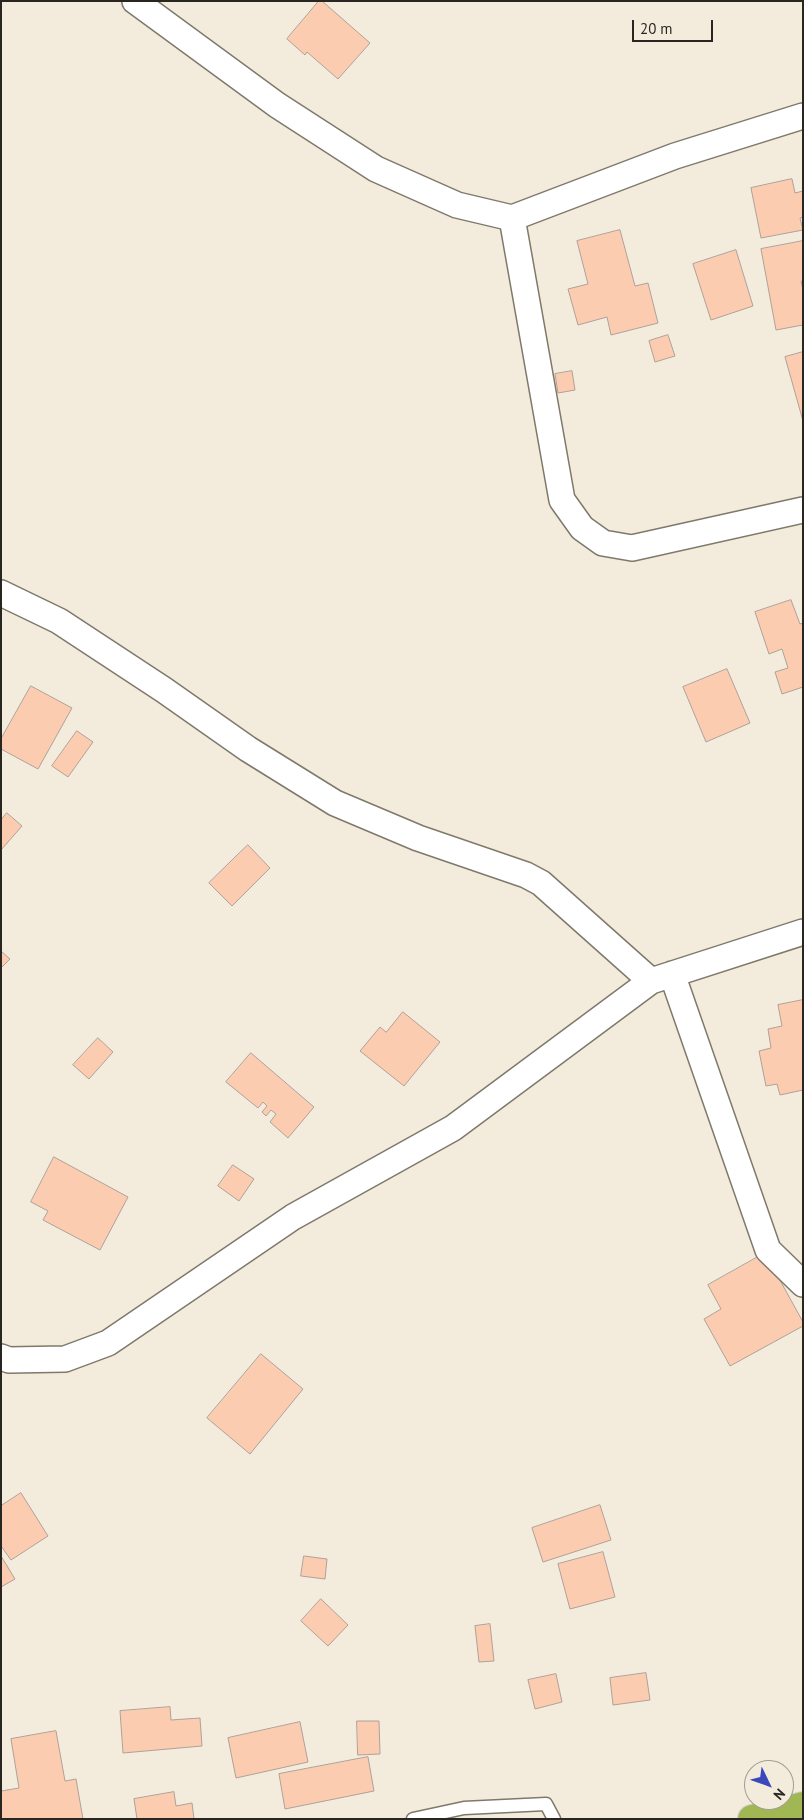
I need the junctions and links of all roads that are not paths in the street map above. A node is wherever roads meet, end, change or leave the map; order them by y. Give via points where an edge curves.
1 (135, 1) edge
2 (803, 116) edge
3 (512, 218) junction
4 (803, 510) edge
5 (1, 593) edge
6 (803, 932) edge
7 (662, 977) junction
8 (803, 1284) edge
9 (1, 1357) edge
10 (803, 1806) edge
11 (413, 1819) edge
12 (554, 1819) edge
13 (752, 1819) edge

1 - 3 street via 278,105 376,169 457,205
2 - 3 street via 675,156
3 - 4 street via 562,500 582,528 603,543 632,548
5 - 7 street via 59,622 248,749 335,803 418,838 541,883
6 - 7 street
7 - 8 street via 768,1250
7 - 9 street via 453,1128 293,1217 108,1343 65,1359 9,1360
10 - 13 highway
11 - 12 lane via 464,1808 546,1804

